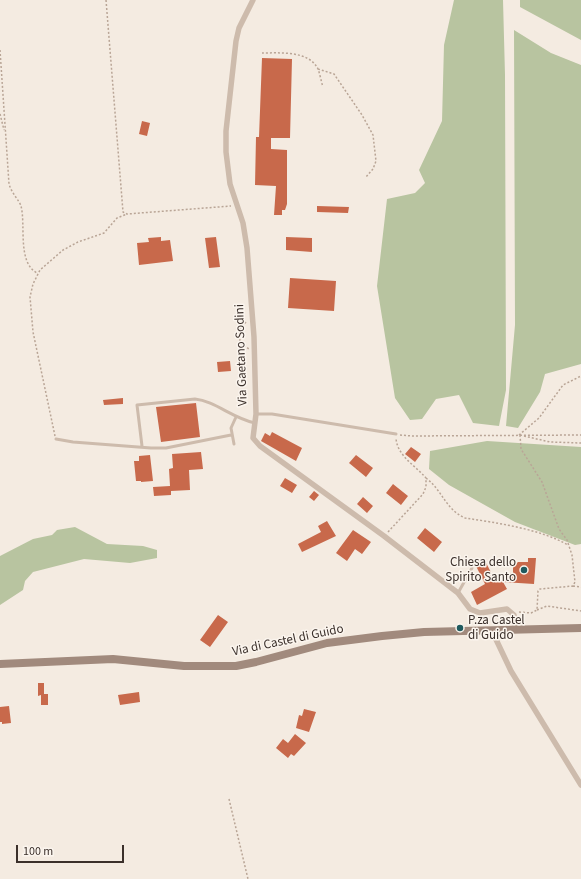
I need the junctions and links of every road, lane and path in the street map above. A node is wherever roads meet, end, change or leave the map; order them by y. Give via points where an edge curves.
1 (106, 0) edge
2 (253, 0) edge
3 (0, 50) edge
4 (262, 53) dead end
5 (318, 68) junction
6 (323, 87) dead end
7 (0, 114) edge
8 (6, 134) junction
9 (366, 177) dead end
10 (237, 205) junction
11 (127, 214) junction
12 (37, 273) junction
13 (253, 318) junction
14 (255, 354) junction
15 (581, 376) edge
16 (256, 414) junction
17 (236, 417) junction
18 (254, 423) junction
19 (396, 434) junction
20 (231, 435) junction
21 (519, 435) junction
22 (581, 435) edge
23 (56, 439) joint
24 (581, 443) edge
25 (234, 444) dead end
26 (142, 446) junction
27 (426, 478) junction
28 (384, 536) junction
29 (569, 547) junction
30 (472, 568) dead end
31 (573, 586) junction
32 (581, 587) edge
33 (458, 593) junction
34 (537, 610) junction
35 (581, 610) edge
36 (510, 612) junction
37 (581, 628) edge
38 (515, 630) junction
39 (492, 631) junction
40 (0, 664) edge
41 (581, 785) edge
42 (229, 799) dead end
43 (248, 879) edge

1 - 11 path via 121,207
2 - 10 street, Via Gaetano Sodini via 236,41 226,132 228,173
3 - 8 path
4 - 5 path via 297,55 308,59
5 - 6 path
5 - 9 path via 334,74 373,135 376,160
7 - 8 path
8 - 12 path via 9,184 14,198 20,205 28,266
10 - 11 path
10 - 13 street, Via Gaetano Sodini via 246,236
11 - 12 path via 117,218 99,236 78,242 63,250
12 - 23 path via 30,297 31,313 44,391
13 - 14 street, Via Gaetano Sodini
13 - 14 path via 239,329 240,342
14 - 16 street, Via Gaetano Sodini
15 - 21 path via 563,385 539,418
16 - 18 street, Via Gaetano Sodini
16 - 19 lane via 272,414
17 - 18 lane
17 - 20 lane
17 - 26 lane via 204,400 137,405
18 - 28 street, Via Gaetano Sodini via 253,435 258,445
19 - 21 path
19 - 27 path via 396,443 402,454
20 - 25 lane
20 - 26 lane via 166,448
21 - 22 path
21 - 24 path via 550,442
21 - 29 path via 521,449 542,482 559,529
23 - 26 lane
27 - 28 path via 423,494
27 - 29 path via 438,488 451,510 458,515 515,526 560,541
28 - 33 street, Via Gaetano Sodini
29 - 31 path
30 - 33 lane
31 - 32 path
31 - 34 path via 540,589
33 - 36 street, Via Gaetano Sodini via 470,609 480,613 506,609
34 - 35 path via 547,606
34 - 36 path via 531,613
36 - 38 street via 514,615
37 - 38 street, Via di Castel di Guido
38 - 39 street, Via di Castel di Guido
39 - 40 street, Via di Castel di Guido via 424,632 347,640 230,666 184,666 113,659
39 - 41 street via 511,671
42 - 43 path

